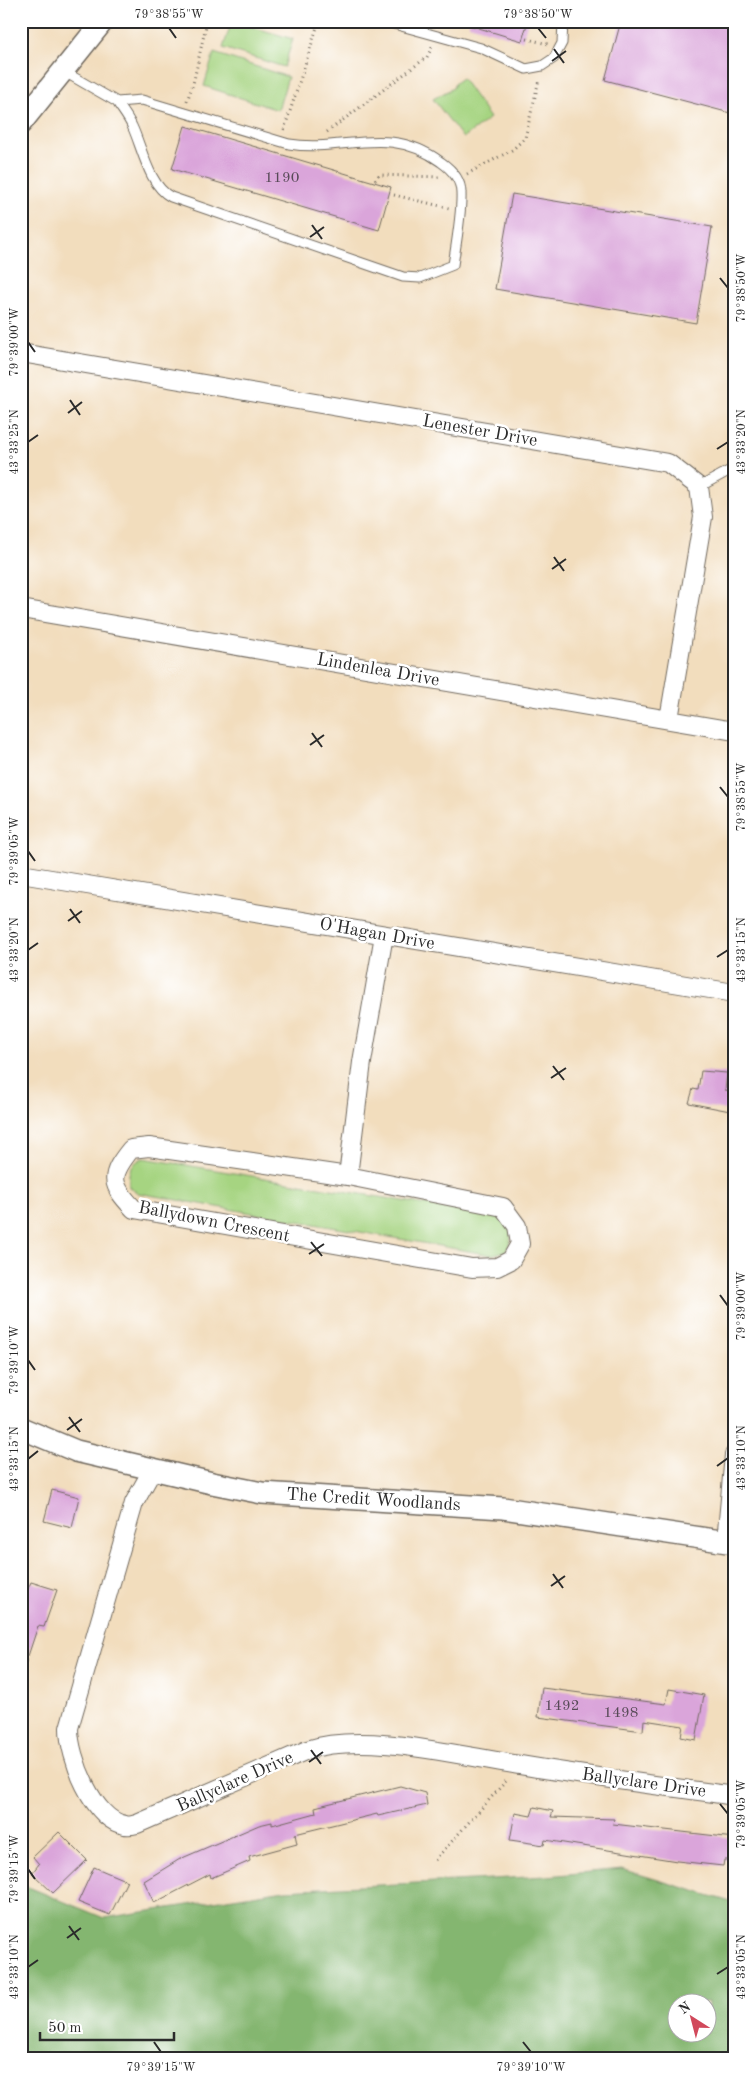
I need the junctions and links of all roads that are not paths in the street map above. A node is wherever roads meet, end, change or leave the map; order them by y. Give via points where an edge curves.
1 (104, 21) edge
2 (383, 21) edge
3 (563, 21) edge
4 (62, 71) junction
5 (117, 102) junction
6 (21, 123) edge
7 (21, 353) edge
8 (734, 468) edge
9 (698, 487) junction
10 (21, 609) edge
11 (669, 719) junction
12 (734, 730) edge
13 (21, 874) edge
14 (384, 935) junction
15 (734, 993) edge
16 (348, 1176) junction
17 (21, 1428) edge
18 (734, 1455) edge
19 (154, 1469) junction
20 (730, 1543) edge
21 (734, 1796) edge

1 - 4 street
2 - 3 lane via 481,48 522,68 537,68 554,58 562,43
4 - 5 lane
4 - 6 street
5 - 5 lane via 131,124 156,183 165,194 403,277 420,278 453,265 461,192 455,176 436,158 393,142 374,140 295,145 142,100
7 - 9 street, Lenester Drive via 668,463
8 - 9 lane
9 - 11 street via 703,516
10 - 11 street, Lindenlea Drive
11 - 12 street, Lindenlea Drive
13 - 14 street, O'Hagan Drive
14 - 15 street, O'Hagan Drive
14 - 16 street via 362,1062
16 - 16 street, Ballydown Crescent via 149,1146 131,1149 119,1164 115,1177 121,1196 134,1209 472,1268 497,1267 512,1260 520,1244 517,1226 504,1207
17 - 19 street, The Credit Woodlands via 76,1452
18 - 20 street
19 - 20 street, The Credit Woodlands via 262,1493 503,1508
19 - 21 street, Ballyclare Drive via 134,1503 68,1728 73,1758 95,1802 114,1821 125,1825 137,1824 307,1750 336,1743 422,1749

